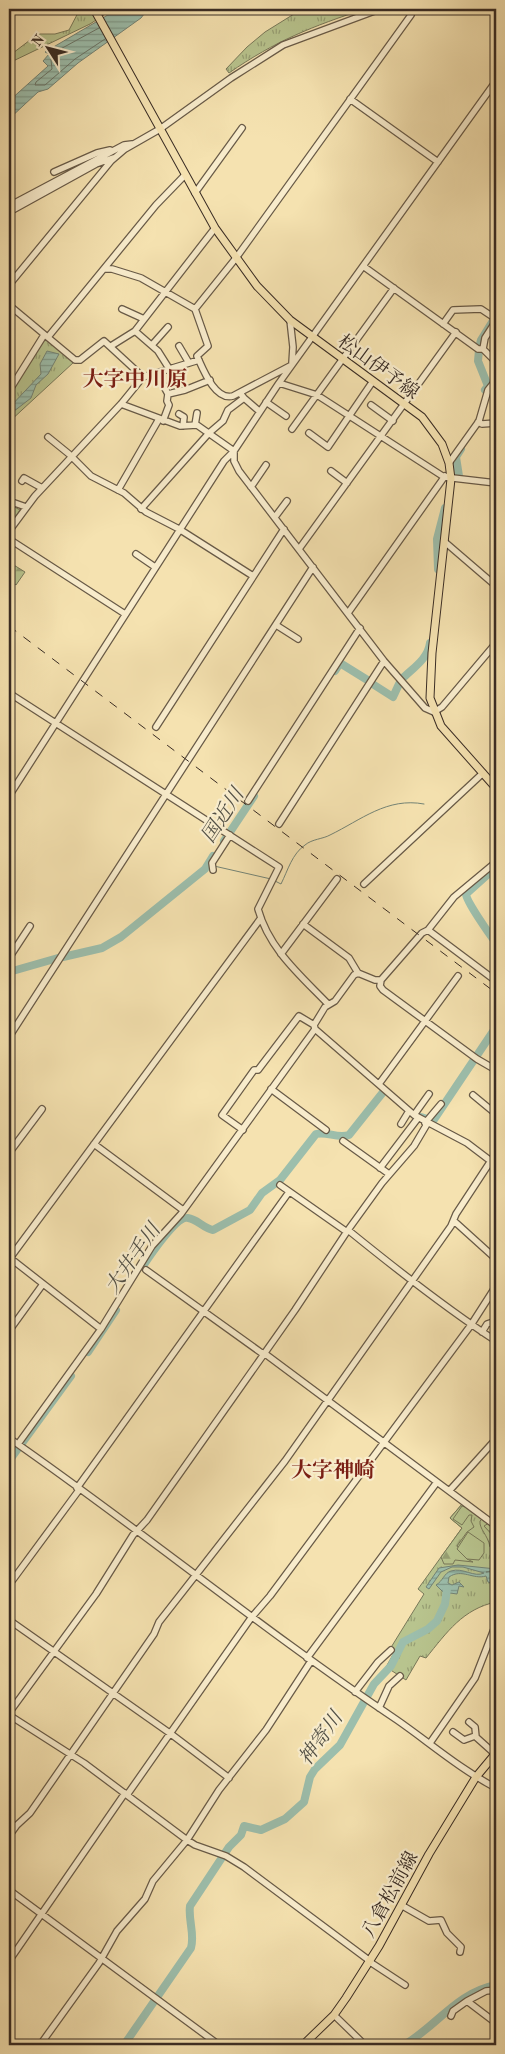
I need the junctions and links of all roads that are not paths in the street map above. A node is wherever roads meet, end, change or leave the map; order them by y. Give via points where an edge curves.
1 (94, 9) edge
2 (380, 9) edge
3 (410, 15) dead end
4 (496, 81) edge
5 (350, 99) junction
6 (159, 127) junction
7 (242, 128) dead end
8 (134, 144) junction
9 (113, 150) junction
10 (115, 157) junction
11 (438, 162) junction
12 (54, 172) dead end
13 (185, 175) junction
14 (195, 193) junction
15 (9, 206) edge
16 (9, 212) edge
17 (215, 228) junction
18 (236, 258) junction
19 (363, 266) junction
20 (104, 269) junction
21 (9, 285) edge
22 (394, 288) junction
23 (163, 293) junction
24 (9, 305) edge
25 (122, 309) dead end
26 (195, 309) junction
27 (144, 319) junction
28 (290, 320) junction
29 (496, 320) edge
30 (443, 324) junction
31 (168, 327) dead end
32 (135, 331) junction
33 (456, 332) junction
34 (46, 336) junction
35 (312, 337) junction
36 (152, 345) junction
37 (111, 346) junction
38 (179, 346) dead end
39 (483, 349) junction
40 (343, 359) junction
41 (199, 360) junction
42 (496, 362) edge
43 (189, 363) junction
44 (292, 365) junction
45 (170, 370) junction
46 (157, 374) junction
47 (143, 377) junction
48 (210, 380) junction
49 (496, 380) edge
50 (373, 381) junction
51 (279, 383) junction
52 (9, 391) edge
53 (168, 394) junction
54 (317, 395) junction
55 (242, 396) junction
56 (266, 402) junction
57 (121, 404) junction
58 (405, 404) junction
59 (371, 405) dead end
60 (259, 411) junction
61 (197, 413) dead end
62 (179, 414) dead end
63 (350, 414) junction
64 (286, 416) dead end
65 (161, 420) junction
66 (392, 420) junction
67 (479, 423) junction
68 (496, 423) edge
69 (194, 425) junction
70 (182, 426) junction
71 (292, 429) dead end
72 (209, 433) junction
73 (309, 433) dead end
74 (381, 436) junction
75 (48, 437) dead end
76 (234, 451) junction
77 (72, 456) junction
78 (266, 465) dead end
79 (450, 466) junction
80 (331, 471) dead end
81 (448, 478) junction
82 (22, 481) dead end
83 (347, 483) junction
84 (496, 484) edge
85 (251, 487) junction
86 (42, 488) junction
87 (118, 490) junction
88 (9, 501) edge
89 (287, 501) dead end
90 (26, 507) junction
91 (141, 508) junction
92 (275, 518) junction
93 (179, 529) junction
94 (284, 529) junction
95 (9, 532) edge
96 (9, 539) edge
97 (446, 543) junction
98 (299, 549) junction
99 (136, 554) dead end
100 (155, 567) junction
101 (313, 567) junction
102 (253, 576) junction
103 (496, 586) edge
104 (348, 613) junction
105 (125, 614) junction
106 (276, 625) junction
107 (360, 628) junction
108 (298, 639) dead end
109 (496, 643) edge
110 (384, 661) junction
111 (9, 693) edge
112 (430, 698) junction
113 (418, 701) junction
114 (434, 712) junction
115 (56, 723) junction
116 (156, 727) dead end
117 (483, 773) junction
118 (496, 788) edge
119 (166, 794) junction
120 (9, 796) edge
121 (248, 801) dead end
122 (278, 824) dead end
123 (230, 835) junction
124 (496, 862) edge
125 (212, 870) dead end
126 (337, 879) dead end
127 (364, 884) dead end
128 (261, 918) junction
129 (303, 924) junction
130 (30, 926) dead end
131 (428, 930) junction
132 (281, 954) junction
133 (9, 958) edge
134 (358, 973) junction
135 (458, 976) dead end
136 (381, 980) junction
137 (496, 980) edge
138 (328, 1004) junction
139 (425, 1022) junction
140 (314, 1027) junction
141 (9, 1038) edge
142 (496, 1070) edge
143 (379, 1084) junction
144 (271, 1089) junction
145 (429, 1094) dead end
146 (473, 1095) dead end
147 (441, 1104) dead end
148 (42, 1108) dead end
149 (414, 1114) junction
150 (496, 1114) edge
151 (426, 1122) junction
152 (401, 1124) dead end
153 (243, 1130) junction
154 (326, 1130) dead end
155 (343, 1141) dead end
156 (94, 1144) junction
157 (9, 1153) edge
158 (496, 1153) edge
159 (494, 1163) edge
160 (380, 1168) junction
161 (389, 1174) junction
162 (280, 1185) dead end
163 (289, 1192) junction
164 (183, 1210) junction
165 (454, 1220) junction
166 (347, 1231) junction
167 (496, 1259) edge
168 (146, 1270) dead end
169 (411, 1280) junction
170 (43, 1284) junction
171 (496, 1286) edge
172 (203, 1312) junction
173 (496, 1321) edge
174 (471, 1325) junction
175 (101, 1329) junction
176 (9, 1331) edge
177 (482, 1332) junction
178 (496, 1341) edge
179 (264, 1353) junction
180 (328, 1398) junction
181 (9, 1438) edge
182 (496, 1439) edge
183 (384, 1441) junction
184 (18, 1444) junction
185 (437, 1482) junction
186 (78, 1489) junction
187 (450, 1490) junction
188 (496, 1526) edge
189 (136, 1532) junction
190 (195, 1576) junction
191 (9, 1585) edge
192 (251, 1618) junction
193 (9, 1620) edge
194 (496, 1624) edge
195 (391, 1650) dead end
196 (54, 1651) junction
197 (309, 1659) junction
198 (400, 1676) dead end
199 (355, 1692) junction
200 (113, 1694) junction
201 (379, 1708) junction
202 (9, 1714) edge
203 (468, 1722) dead end
204 (453, 1732) dead end
205 (170, 1734) junction
206 (475, 1736) junction
207 (430, 1744) junction
208 (71, 1754) junction
209 (495, 1754) edge
210 (476, 1777) junction
211 (228, 1778) junction
212 (496, 1788) edge
213 (126, 1794) junction
214 (9, 1836) edge
215 (187, 1840) junction
216 (9, 1890) edge
217 (401, 1905) junction
218 (42, 1914) junction
219 (460, 1952) dead end
220 (102, 1958) junction
221 (9, 1960) edge
222 (370, 1962) junction
223 (405, 1984) dead end
224 (496, 1990) edge
225 (467, 2001) junction
226 (334, 2015) junction
227 (451, 2016) dead end
228 (496, 2023) edge
229 (40, 2045) edge
230 (219, 2045) edge
231 (303, 2045) edge
232 (366, 2045) edge

1 - 6 main road, 松山伊予線
2 - 6 street via 282,45
3 - 5 street
4 - 11 street
5 - 11 street
5 - 18 street
6 - 8 street
6 - 13 main road, 松山伊予線
7 - 14 street
8 - 9 street
8 - 10 street
9 - 12 street via 97,153
9 - 15 street
10 - 16 street via 96,164
10 - 21 street
11 - 19 street
13 - 14 main road, 松山伊予線
13 - 20 street
14 - 17 main road, 松山伊予線
17 - 18 main road, 松山伊予線
17 - 23 street
18 - 26 street
18 - 28 main road, 松山伊予線
19 - 22 street
19 - 35 street
20 - 23 street via 134,275
20 - 34 street
22 - 30 street
22 - 40 street
23 - 26 street
23 - 27 street
24 - 34 street
25 - 27 street
26 - 41 street via 208,346 197,356
27 - 32 street
28 - 35 main road, 松山伊予線
28 - 44 street via 294,347
29 - 30 street via 481,309 453,310
29 - 39 street via 485,338
30 - 33 street
31 - 36 street
32 - 36 street
32 - 37 street
33 - 39 street via 478,349
33 - 58 street
34 - 37 street via 78,361 102,342
34 - 52 street
35 - 40 main road, 松山伊予線
35 - 44 street
36 - 45 street
37 - 47 street via 119,358
38 - 43 street
39 - 42 street
40 - 50 main road, 松山伊予線
40 - 54 street
41 - 43 street
41 - 48 street
43 - 45 street
44 - 51 street
44 - 55 street
45 - 46 street
46 - 47 street
46 - 53 street
47 - 57 street
48 - 53 street
48 - 55 street via 217,392 229,397
49 - 67 street via 488,390
50 - 58 main road, 松山伊予線
50 - 63 street
51 - 54 street
51 - 56 street
53 - 65 street via 169,405
54 - 63 street
54 - 71 street
55 - 60 street
55 - 72 street
56 - 60 street
56 - 64 street
57 - 65 street
57 - 77 street
58 - 66 street
58 - 79 main road, 松山伊予線 via 432,428
59 - 66 street
60 - 76 street
61 - 69 street
62 - 70 street via 184,417
63 - 73 street via 328,447
63 - 74 street
65 - 70 street
65 - 87 street
66 - 74 street
67 - 68 street
67 - 79 street
69 - 70 street
69 - 72 street
72 - 76 street
72 - 91 street
74 - 81 street
74 - 83 street
75 - 77 street
76 - 85 street via 236,466
76 - 93 street
77 - 86 street
77 - 87 street via 88,474
78 - 85 street
79 - 81 main road, 松山伊予線
80 - 83 street
81 - 84 street
81 - 97 main road, 松山伊予線
81 - 104 street
82 - 86 street via 24,478
83 - 98 street
85 - 92 street
86 - 90 street
87 - 91 street
88 - 90 street
89 - 92 street
90 - 95 street
91 - 93 street
92 - 94 street
93 - 100 street
93 - 102 street
94 - 98 street
94 - 102 street
96 - 105 street
97 - 103 street
97 - 112 main road, 松山伊予線 via 432,653
98 - 101 street
99 - 100 street
100 - 105 street
101 - 104 street
101 - 106 street
102 - 116 street
104 - 107 street
105 - 115 street
106 - 108 street
106 - 119 street
107 - 110 street
107 - 121 street
109 - 114 street via 442,707
110 - 113 street
110 - 122 street
111 - 115 street
112 - 113 street
112 - 114 main road, 松山伊予線
113 - 114 street
114 - 117 main road, 松山伊予線 via 452,740
115 - 119 street
115 - 120 street
117 - 118 main road, 松山伊予線
117 - 127 street
119 - 123 street
119 - 141 street
123 - 125 street via 212,862
123 - 128 street via 279,867 258,909
124 - 131 street via 454,897
126 - 129 street
128 - 132 street via 267,936
128 - 156 street
129 - 132 street
129 - 134 street via 349,958
130 - 133 street
131 - 136 street
131 - 137 street
132 - 138 street
134 - 136 street
134 - 138 street via 335,1001
135 - 139 street
136 - 139 street via 380,988
138 - 140 street
139 - 142 street
139 - 143 street
140 - 143 street
140 - 144 street
140 - 153 street via 299,1016 222,1115
143 - 149 street
144 - 153 street
144 - 154 street
145 - 149 street
146 - 150 street
147 - 151 street
148 - 157 street
149 - 151 street
149 - 152 street
149 - 160 street
151 - 159 street via 466,1143
151 - 161 street via 414,1146
153 - 164 street
155 - 160 street
156 - 164 street
156 - 170 street via 10,1258
158 - 159 street
159 - 165 street
160 - 161 street
161 - 166 street
162 - 163 street
163 - 166 street
163 - 172 street
164 - 175 street via 152,1246
165 - 167 street
165 - 169 street
166 - 169 street
166 - 179 street
168 - 172 street
169 - 174 street
169 - 180 street
170 - 175 street
170 - 176 street
171 - 174 street
172 - 179 street
172 - 186 street
173 - 177 street via 487,1324
174 - 177 street
174 - 183 street
175 - 184 street
177 - 178 street
179 - 180 street
179 - 189 street
180 - 183 street
180 - 190 street via 285,1460
181 - 184 street
182 - 187 street
183 - 185 street
183 - 192 street
184 - 186 street
185 - 187 street
185 - 197 street
186 - 189 street
186 - 191 street
187 - 188 street
189 - 190 street
189 - 196 street
190 - 192 street
190 - 200 street via 159,1622
192 - 197 street
192 - 205 street
193 - 196 street
194 - 207 street via 474,1678
195 - 199 street
196 - 200 street
196 - 202 street
197 - 199 street
197 - 211 street via 266,1730
198 - 201 street via 389,1686
199 - 201 street
200 - 205 street
200 - 208 street
201 - 207 street
202 - 208 street
203 - 206 street via 475,1727
204 - 206 street via 464,1740
205 - 211 street
205 - 213 street
206 - 209 street
207 - 210 street
208 - 213 street
208 - 214 street via 30,1813
209 - 210 main road, 八倉松前線
210 - 212 street
210 - 217 main road, 八倉松前線
211 - 215 street
213 - 215 street
213 - 218 street
215 - 220 street via 153,1882 145,1899 116,1931
215 - 222 street via 226,1856 271,1886
216 - 218 street
217 - 219 street via 424,1920 441,1920 446,1934 461,1947
217 - 222 main road, 八倉松前線
218 - 220 street
218 - 221 street
220 - 229 street
220 - 230 street
222 - 223 street
222 - 226 main road, 八倉松前線
224 - 225 street via 486,1991
225 - 227 street
225 - 228 street
226 - 231 main road, 八倉松前線
226 - 232 street

